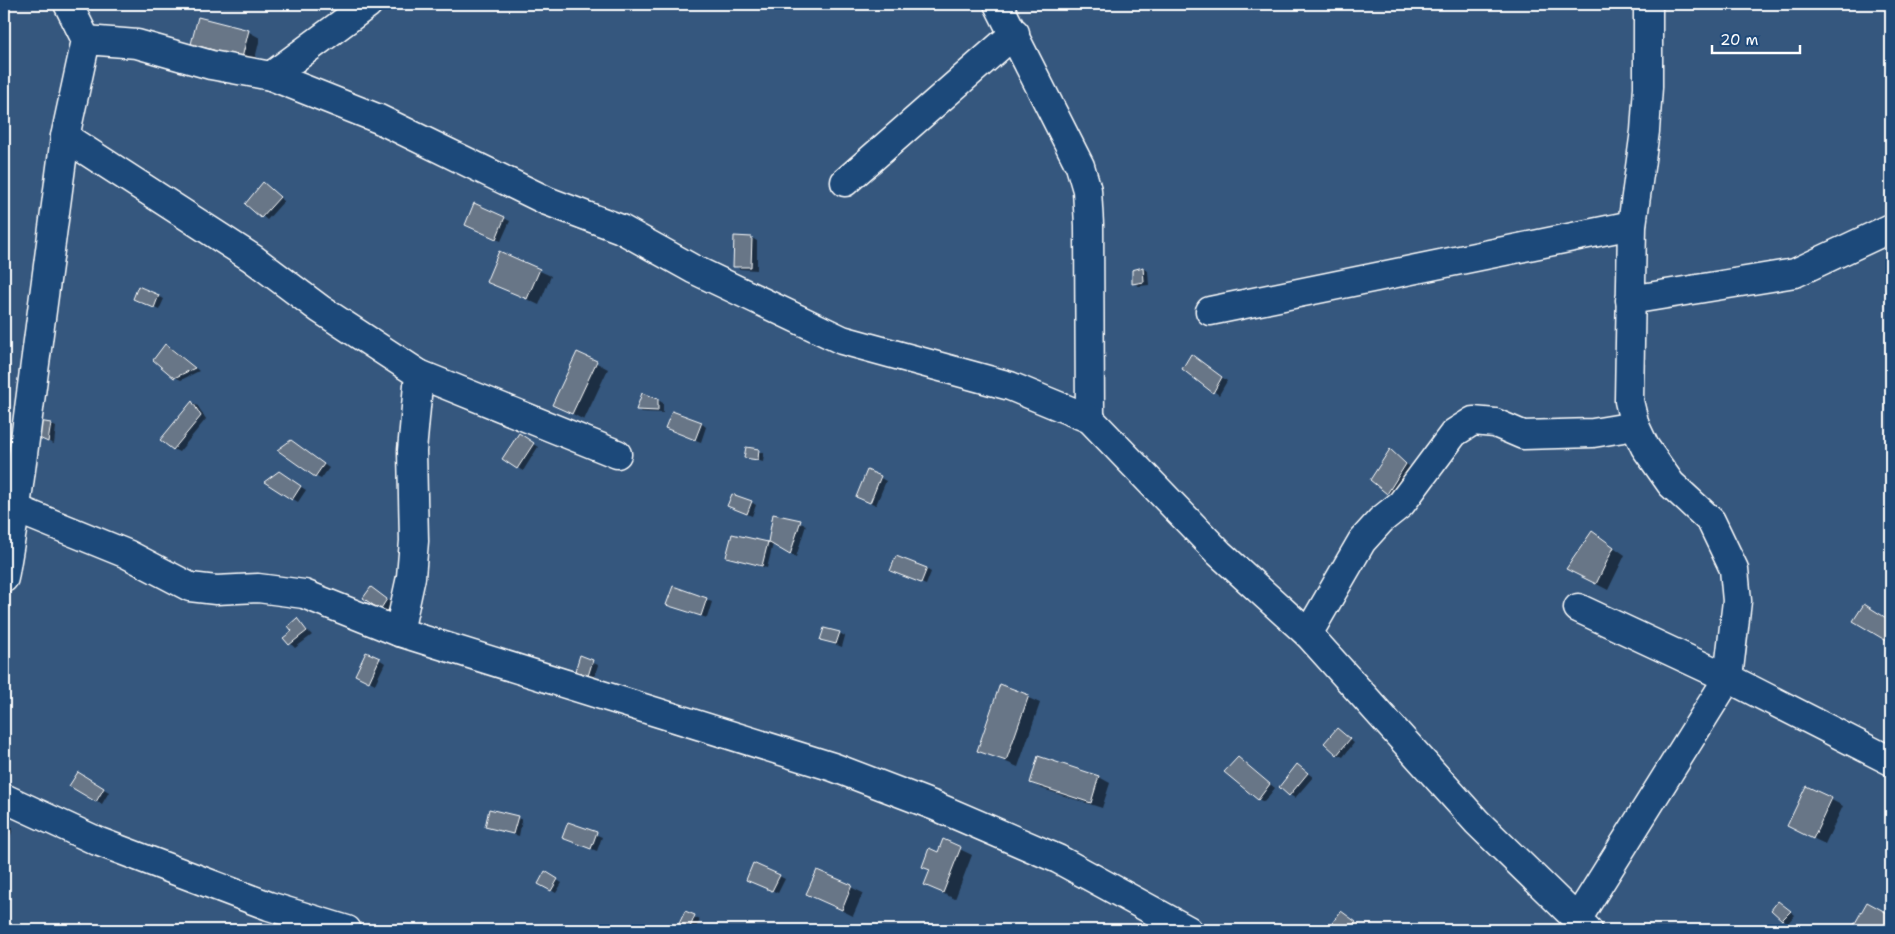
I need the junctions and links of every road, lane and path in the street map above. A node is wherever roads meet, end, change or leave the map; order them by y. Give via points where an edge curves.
1 (68, 4) edge
2 (368, 4) edge
3 (998, 4) edge
4 (1648, 4) edge
5 (1015, 33) junction
6 (86, 40) junction
7 (271, 76) junction
8 (65, 137) junction
9 (845, 182) dead end
10 (1632, 225) junction
11 (1891, 228) edge
12 (1630, 300) junction
13 (1210, 311) dead end
14 (419, 374) junction
15 (1090, 419) junction
16 (1635, 426) junction
17 (617, 454) dead end
18 (10, 506) edge
19 (4, 578) edge
20 (1578, 608) dead end
21 (399, 632) junction
22 (1308, 634) junction
23 (1728, 678) junction
24 (1891, 761) edge
25 (4, 798) edge
26 (1582, 926) edge
27 (347, 930) edge
28 (1188, 930) edge

1 - 6 street
2 - 7 street
3 - 5 street
4 - 10 street via 1645,131
5 - 9 street
5 - 15 street via 1080,166 1087,190
6 - 7 street via 137,44 211,65
6 - 8 street
7 - 15 street via 379,119 547,201 621,230 692,269 842,340 1010,386
8 - 14 street via 252,258 320,309
8 - 18 street
10 - 12 street
10 - 13 street
11 - 12 street via 1795,273
12 - 16 street via 1629,401
14 - 17 street
14 - 21 street via 412,451 414,541 411,577
15 - 22 street via 1219,553
16 - 22 street via 1593,433 1524,435 1495,423 1473,421 1454,433 1401,504 1380,520 1362,541
16 - 23 street via 1645,447 1671,484 1711,521 1734,568 1737,601
18 - 19 street
18 - 21 street via 127,554 190,587 216,590 258,588 304,594
20 - 23 street
21 - 28 street via 833,767 935,806 1058,859
22 - 26 street via 1477,822
23 - 24 street
23 - 26 street
25 - 27 street via 97,841 269,906

